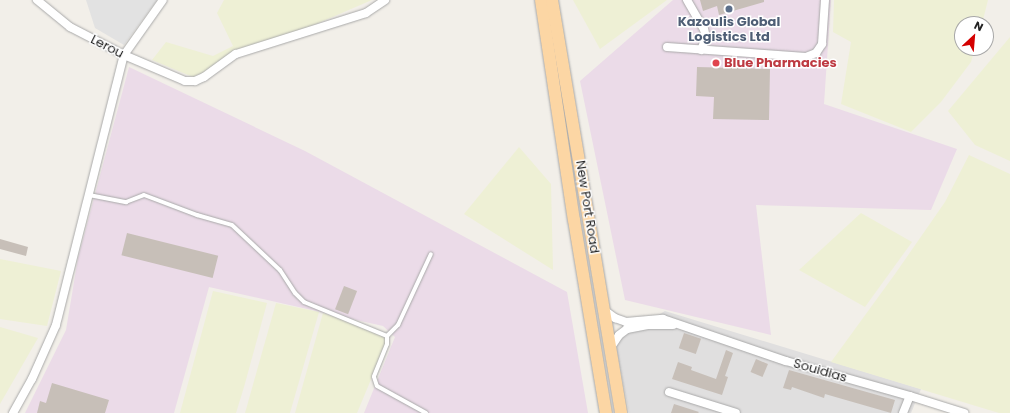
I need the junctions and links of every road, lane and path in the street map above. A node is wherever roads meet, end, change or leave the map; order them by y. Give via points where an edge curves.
1 (37, 0) edge
2 (163, 0) edge
3 (385, 0) edge
4 (541, 0) edge
5 (552, 0) edge
6 (687, 0) edge
7 (826, 0) edge
8 (667, 48) dead end
9 (701, 50) junction
10 (124, 55) junction
11 (89, 195) junction
12 (431, 254) dead end
13 (604, 310) junction
14 (677, 324) junction
15 (387, 336) junction
16 (611, 347) junction
17 (669, 392) dead end
18 (910, 396) junction
19 (13, 413) edge
20 (426, 413) edge
21 (606, 413) edge
22 (621, 413) edge
23 (736, 413) edge
24 (903, 413) edge
25 (964, 413) edge

1 - 10 street, Lerou via 70,27
2 - 10 street
3 - 10 street, Lerou via 366,13 236,54 195,81 185,81
4 - 21 main road, New Port Road
5 - 13 main road, New Port Road
6 - 9 street via 704,29 706,37
7 - 9 street via 822,44 816,53 806,56
8 - 9 street
10 - 11 street
11 - 15 lane via 126,202 144,196 232,225 280,270 304,302
11 - 19 street via 56,325 32,380
12 - 15 lane via 398,325
13 - 14 street, Souidias via 626,322 663,319
13 - 16 main road, New Port Road
14 - 16 street, Souidias via 627,329 619,334
14 - 18 street, Souidias via 786,361
15 - 20 lane via 387,344 374,377 377,386
16 - 22 main road, New Port Road
17 - 23 street
18 - 24 street
18 - 25 street, Souidias

